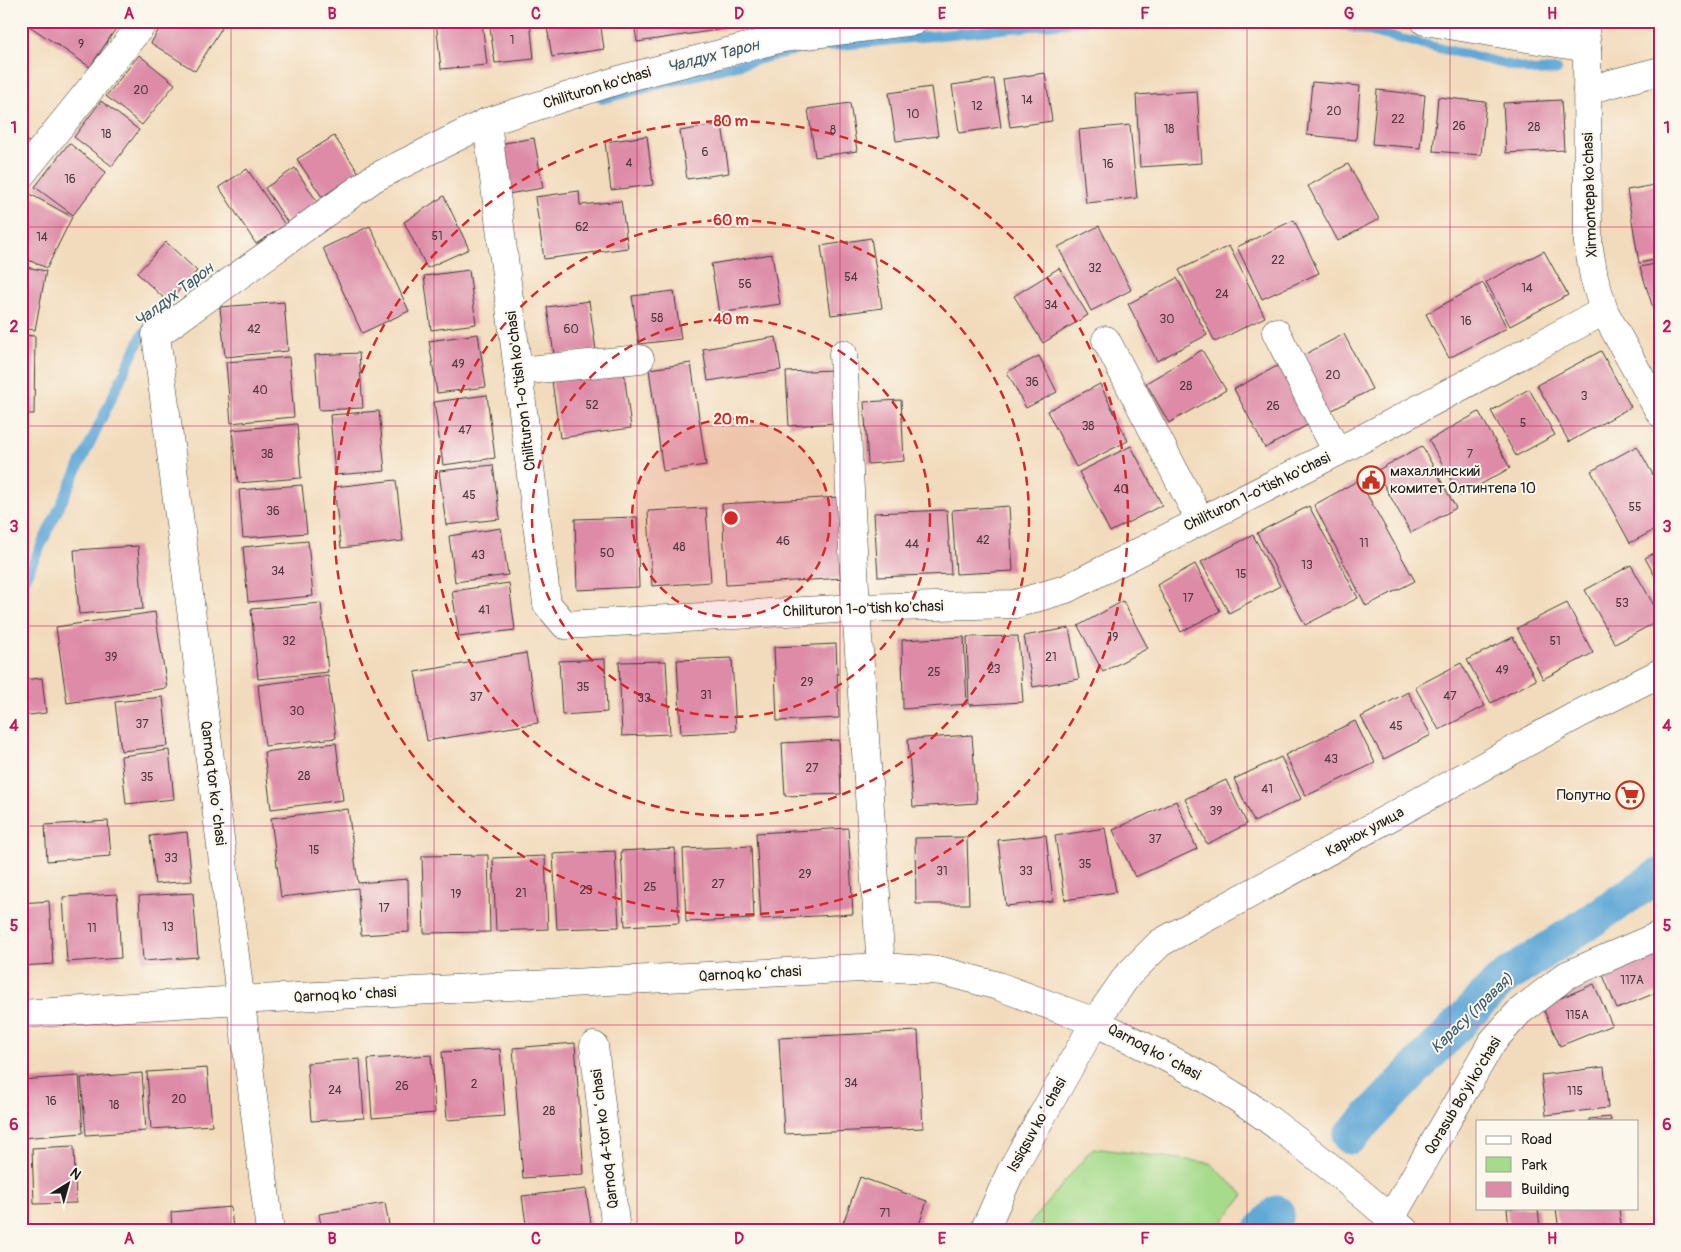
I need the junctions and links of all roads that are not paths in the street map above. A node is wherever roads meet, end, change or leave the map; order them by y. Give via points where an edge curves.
1 (145, 21) edge
2 (914, 21) edge
3 (1425, 21) edge
4 (782, 30) edge
5 (1585, 34) edge
6 (1660, 71) edge
7 (1587, 90) junction
8 (487, 122) junction
9 (21, 175) edge
10 (1604, 311) junction
11 (1276, 332) dead end
12 (156, 335) joint
13 (1106, 340) dead end
14 (843, 354) dead end
15 (640, 358) dead end
16 (518, 371) junction
17 (1660, 413) edge
18 (1337, 452) junction
19 (1200, 520) junction
20 (856, 608) junction
21 (1660, 673) edge
22 (1660, 935) edge
23 (881, 967) junction
24 (240, 1000) junction
25 (21, 1014) edge
26 (1095, 1022) junction
27 (594, 1046) dead end
28 (1398, 1224) edge
29 (270, 1231) edge
30 (616, 1231) edge
31 (984, 1231) edge

1 - 9 street
2 - 4 street, Chilituron ko'chasi
3 - 5 street
4 - 8 street, Chilituron ko'chasi
5 - 7 street, Xirmontepa ko'chasi
6 - 7 street
7 - 10 street, Xirmontepa ko'chasi via 1588,243
8 - 12 street, Chilituron ko'chasi via 374,178
8 - 16 street, Chilituron 1-o'tish ko'chasi
10 - 17 street, Xirmontepa ko'chasi
10 - 18 street, Chilituron 1-o'tish ko'chasi
11 - 18 street
12 - 24 street, Qarnoq tor koʻchasi
13 - 19 street
14 - 20 street
15 - 16 street
16 - 20 street, Chilituron 1-o'tish ko'chasi via 547,604 565,624
18 - 19 street, Chilituron 1-o'tish ko'chasi
19 - 20 street, Chilituron 1-o'tish ko'chasi via 1066,589 1015,604
20 - 23 street
21 - 26 street, Карнок улица via 1579,714 1160,944 1127,976
22 - 28 street, Qorasub Bo'yi ko'chasi via 1567,975 1519,1012 1492,1042
23 - 24 street, Qarnoq koʻchasi
23 - 26 street, Qarnoq koʻchasi via 942,971 989,983
24 - 25 street, Qarnoq koʻchasi
24 - 29 street, Qarnoq tor koʻchasi
26 - 28 street, Qarnoq koʻchasi via 1195,1073 1247,1104 1298,1141
26 - 31 street, Issiqsuv koʻchasi via 1011,1171
27 - 30 street, Qarnoq 4-tor koʻchasi

